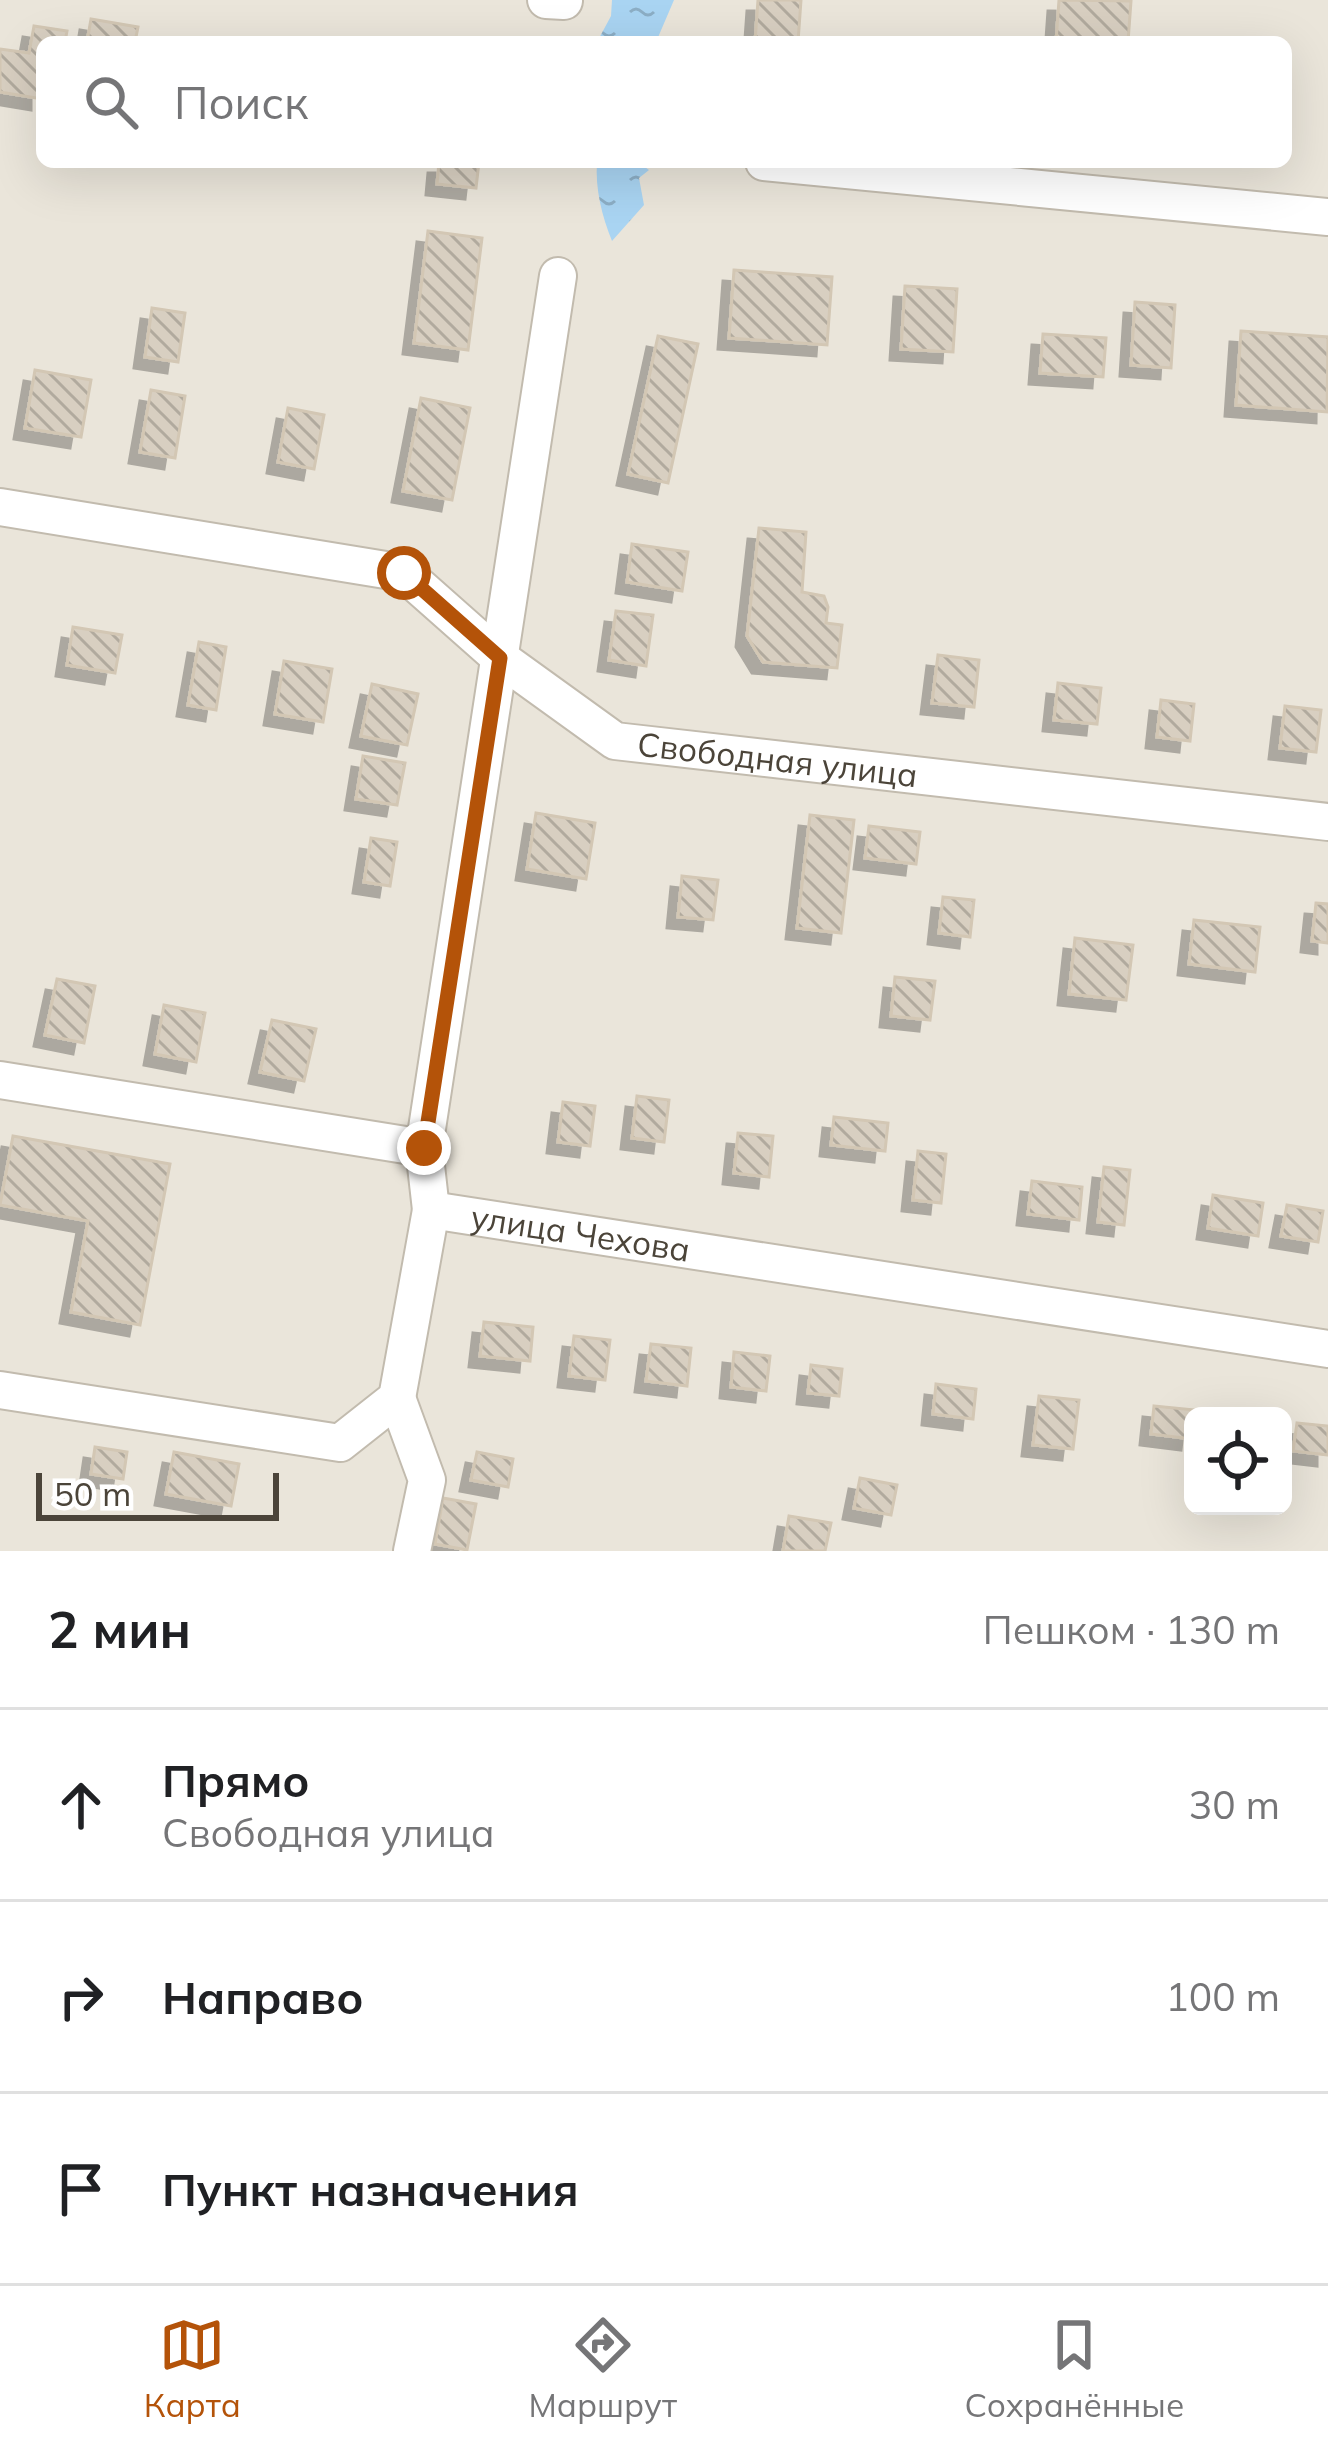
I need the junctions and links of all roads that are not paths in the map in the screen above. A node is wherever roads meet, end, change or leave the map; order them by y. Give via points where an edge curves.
1 (547, 0) edge
2 (564, 1) edge
3 (826, 168) edge
4 (1328, 217) edge
5 (557, 276) dead end
6 (0, 507) edge
7 (500, 658) junction
8 (1328, 822) edge
9 (0, 1080) edge
10 (424, 1148) junction
11 (431, 1210) junction
12 (1328, 1349) edge
13 (0, 1390) edge
14 (397, 1398) junction
15 (412, 1551) edge

1 - 2 street
3 - 4 street
5 - 7 street
6 - 7 street, Свободная улица via 404,573
7 - 8 street, Свободная улица via 615,741
7 - 10 street
9 - 10 street
10 - 11 street
11 - 12 street, улица Чехова
11 - 14 street, улица Чехова
13 - 14 street via 340,1443
14 - 15 street via 427,1480

